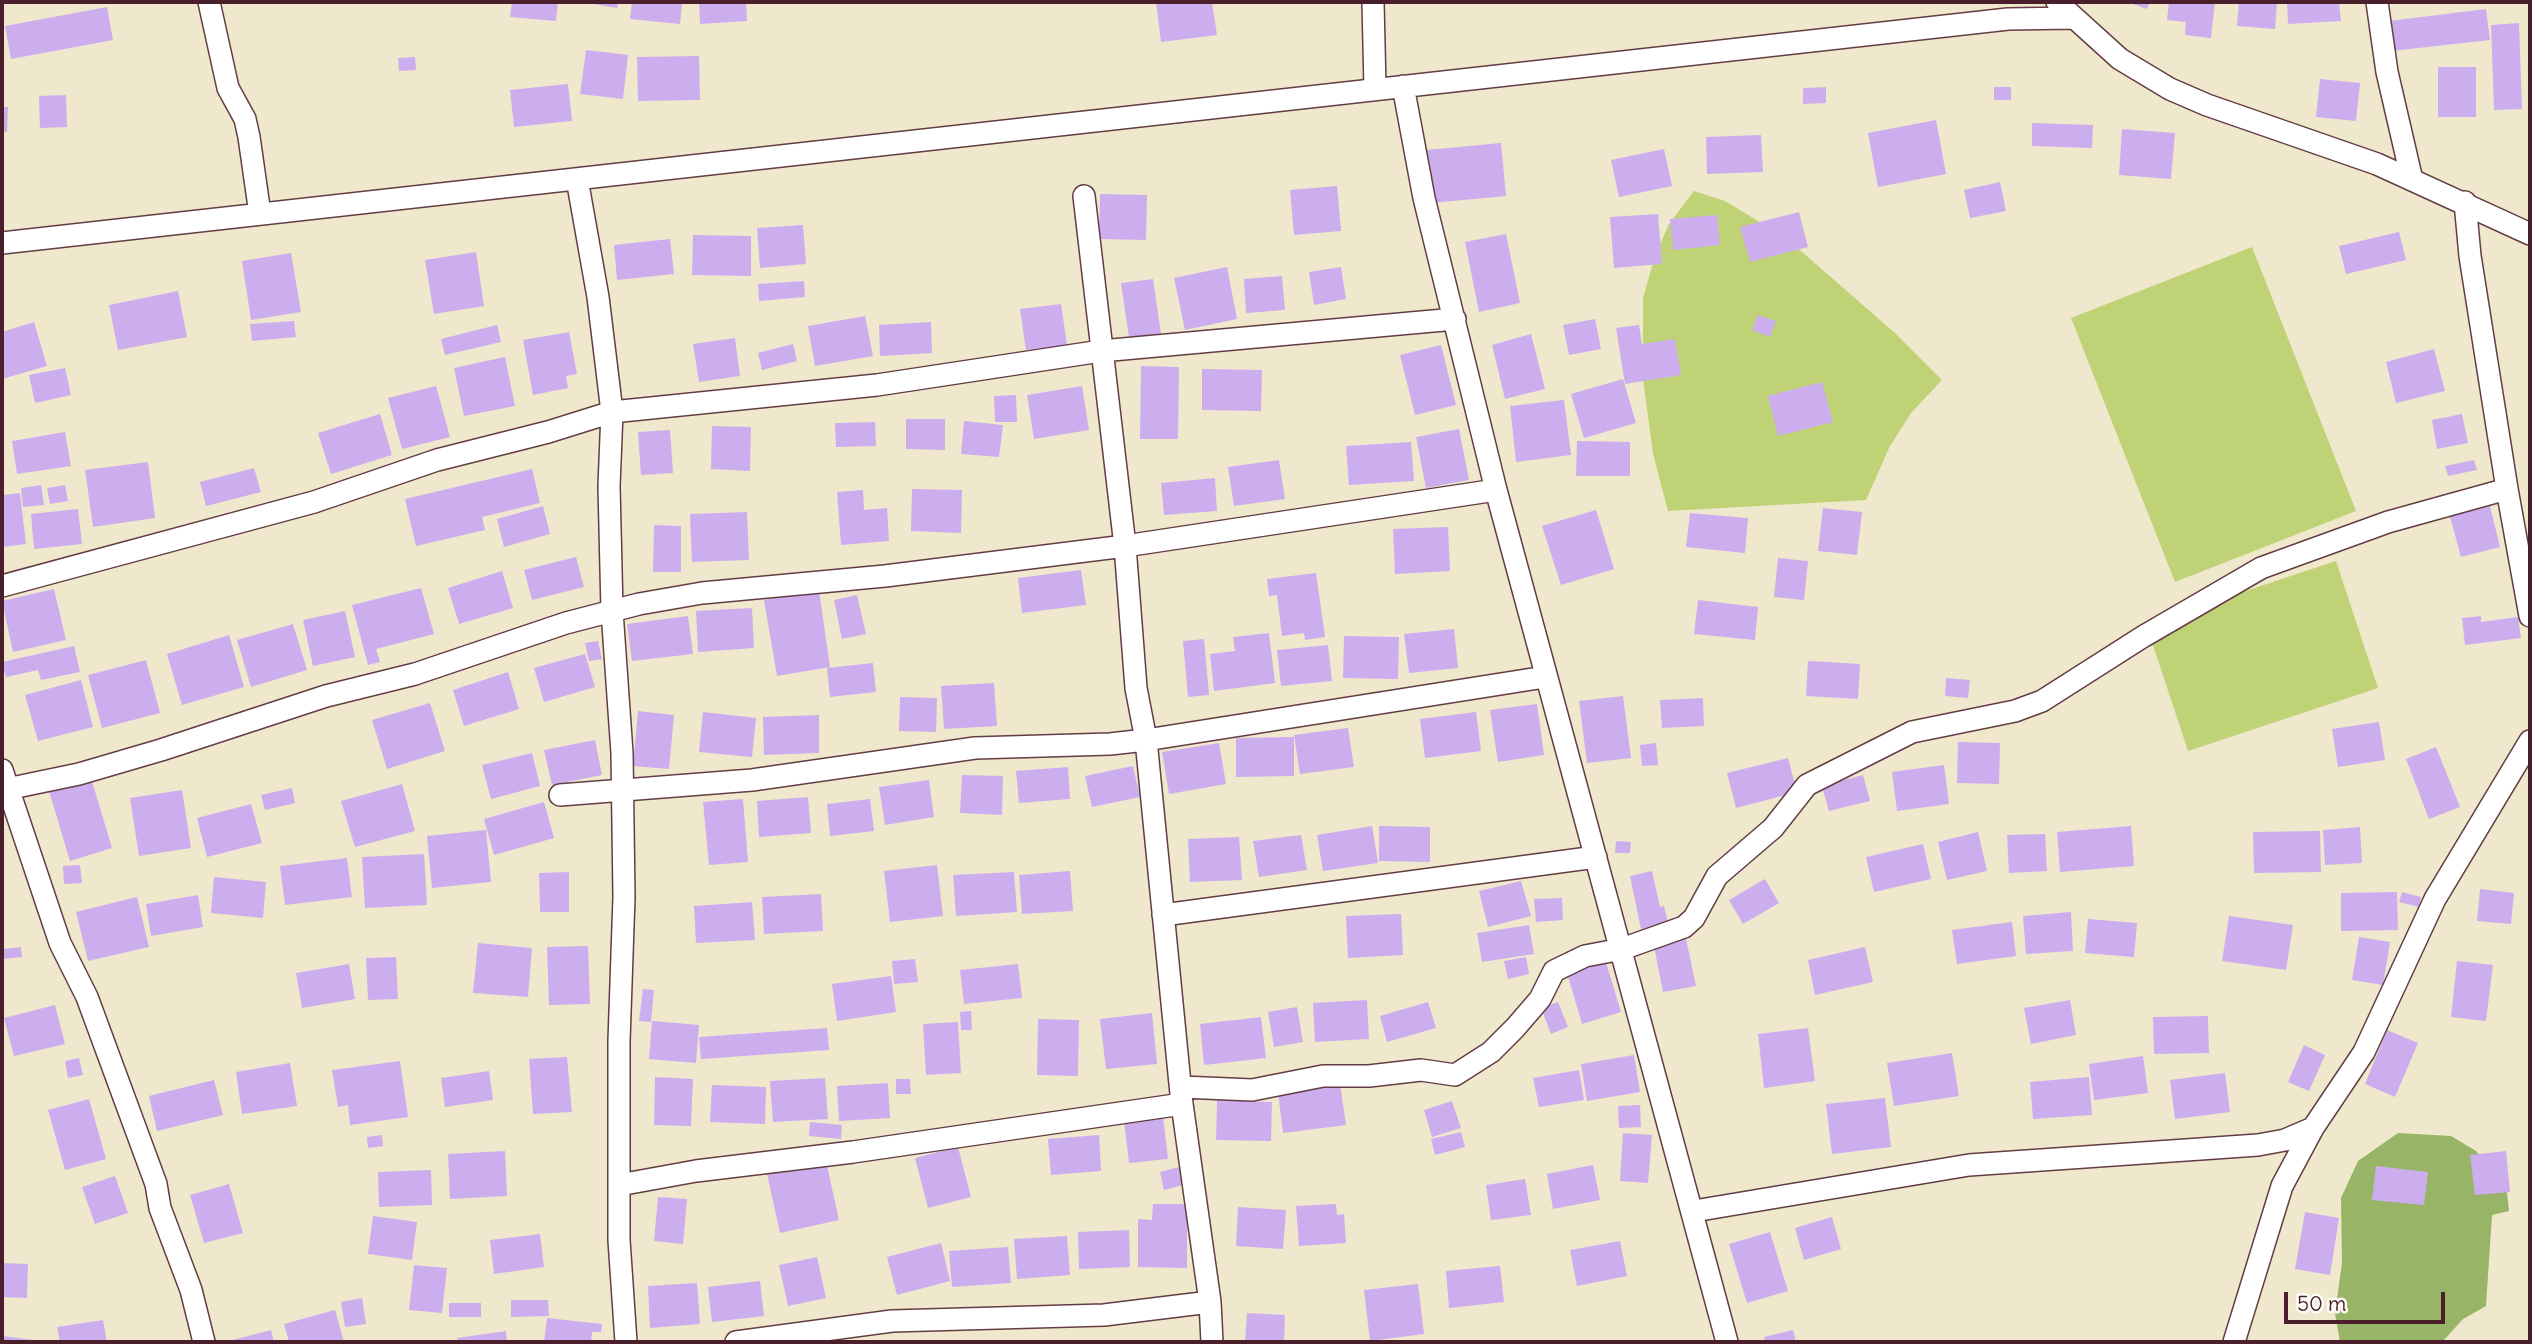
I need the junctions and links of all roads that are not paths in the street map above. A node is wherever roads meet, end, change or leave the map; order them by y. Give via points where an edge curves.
1 (209, 2) edge
2 (1373, 2) edge
3 (2057, 2) edge
4 (2377, 2) edge
5 (2073, 18) junction
6 (1403, 86) junction
7 (1375, 89) junction
8 (577, 178) junction
9 (2412, 180) junction
10 (1084, 196) dead end
11 (2465, 202) junction
12 (260, 214) junction
13 (2530, 234) edge
14 (2, 243) edge
15 (1455, 319) junction
16 (1101, 351) junction
17 (612, 412) junction
18 (2507, 489) junction
19 (1496, 490) junction
20 (1125, 546) junction
21 (2, 586) edge
22 (612, 611) junction
23 (2530, 615) edge
24 (1545, 677) junction
25 (1146, 740) junction
26 (2530, 741) edge
27 (4, 783) edge
28 (621, 790) junction
29 (560, 795) dead end
30 (1596, 857) junction
31 (1163, 915) junction
32 (1622, 949) junction
33 (1182, 1095) junction
34 (2313, 1128) junction
35 (619, 1185) junction
36 (1694, 1211) junction
37 (1210, 1302) junction
38 (204, 1342) edge
39 (626, 1342) edge
40 (736, 1342) edge
41 (1212, 1342) edge
42 (1727, 1342) edge
43 (2234, 1342) edge

1 - 12 street via 228,88 245,119
2 - 7 street
3 - 5 street
4 - 9 street via 2387,72
5 - 6 street via 2008,19
5 - 9 street via 2120,59 2170,89
6 - 7 street
6 - 15 street via 1424,198
7 - 8 street
8 - 12 street
8 - 17 street
9 - 11 street
10 - 16 street
11 - 13 street
11 - 18 street
12 - 14 street
15 - 16 street
15 - 19 street
16 - 17 street via 877,385
16 - 20 street
17 - 21 street via 436,460 314,502
17 - 22 street
18 - 23 street
18 - 32 street via 2306,549 2261,568 2042,701 1890,741 1807,785 1773,828 1717,876 1694,918 1684,927
19 - 20 street
19 - 24 street
20 - 22 street via 702,593
20 - 25 street via 1136,688
22 - 27 street via 161,750
22 - 28 street
24 - 25 street
24 - 30 street
25 - 28 street via 975,748 752,780
25 - 31 street
26 - 34 street via 2435,899 2364,1052
27 - 38 street via 60,943 87,997 151,1171
28 - 29 street
28 - 35 street via 624,897
30 - 31 street
30 - 32 street
31 - 33 street
32 - 33 street via 1585,956 1554,971 1540,999 1515,1028 1455,1075 1421,1070 1323,1076 1252,1090
32 - 36 street
33 - 35 street via 853,1152
33 - 37 street
34 - 36 street via 2285,1140 2258,1144 1969,1165
34 - 43 street via 2282,1186
35 - 39 street
36 - 42 street
37 - 40 street via 1104,1315 892,1321
37 - 41 street

